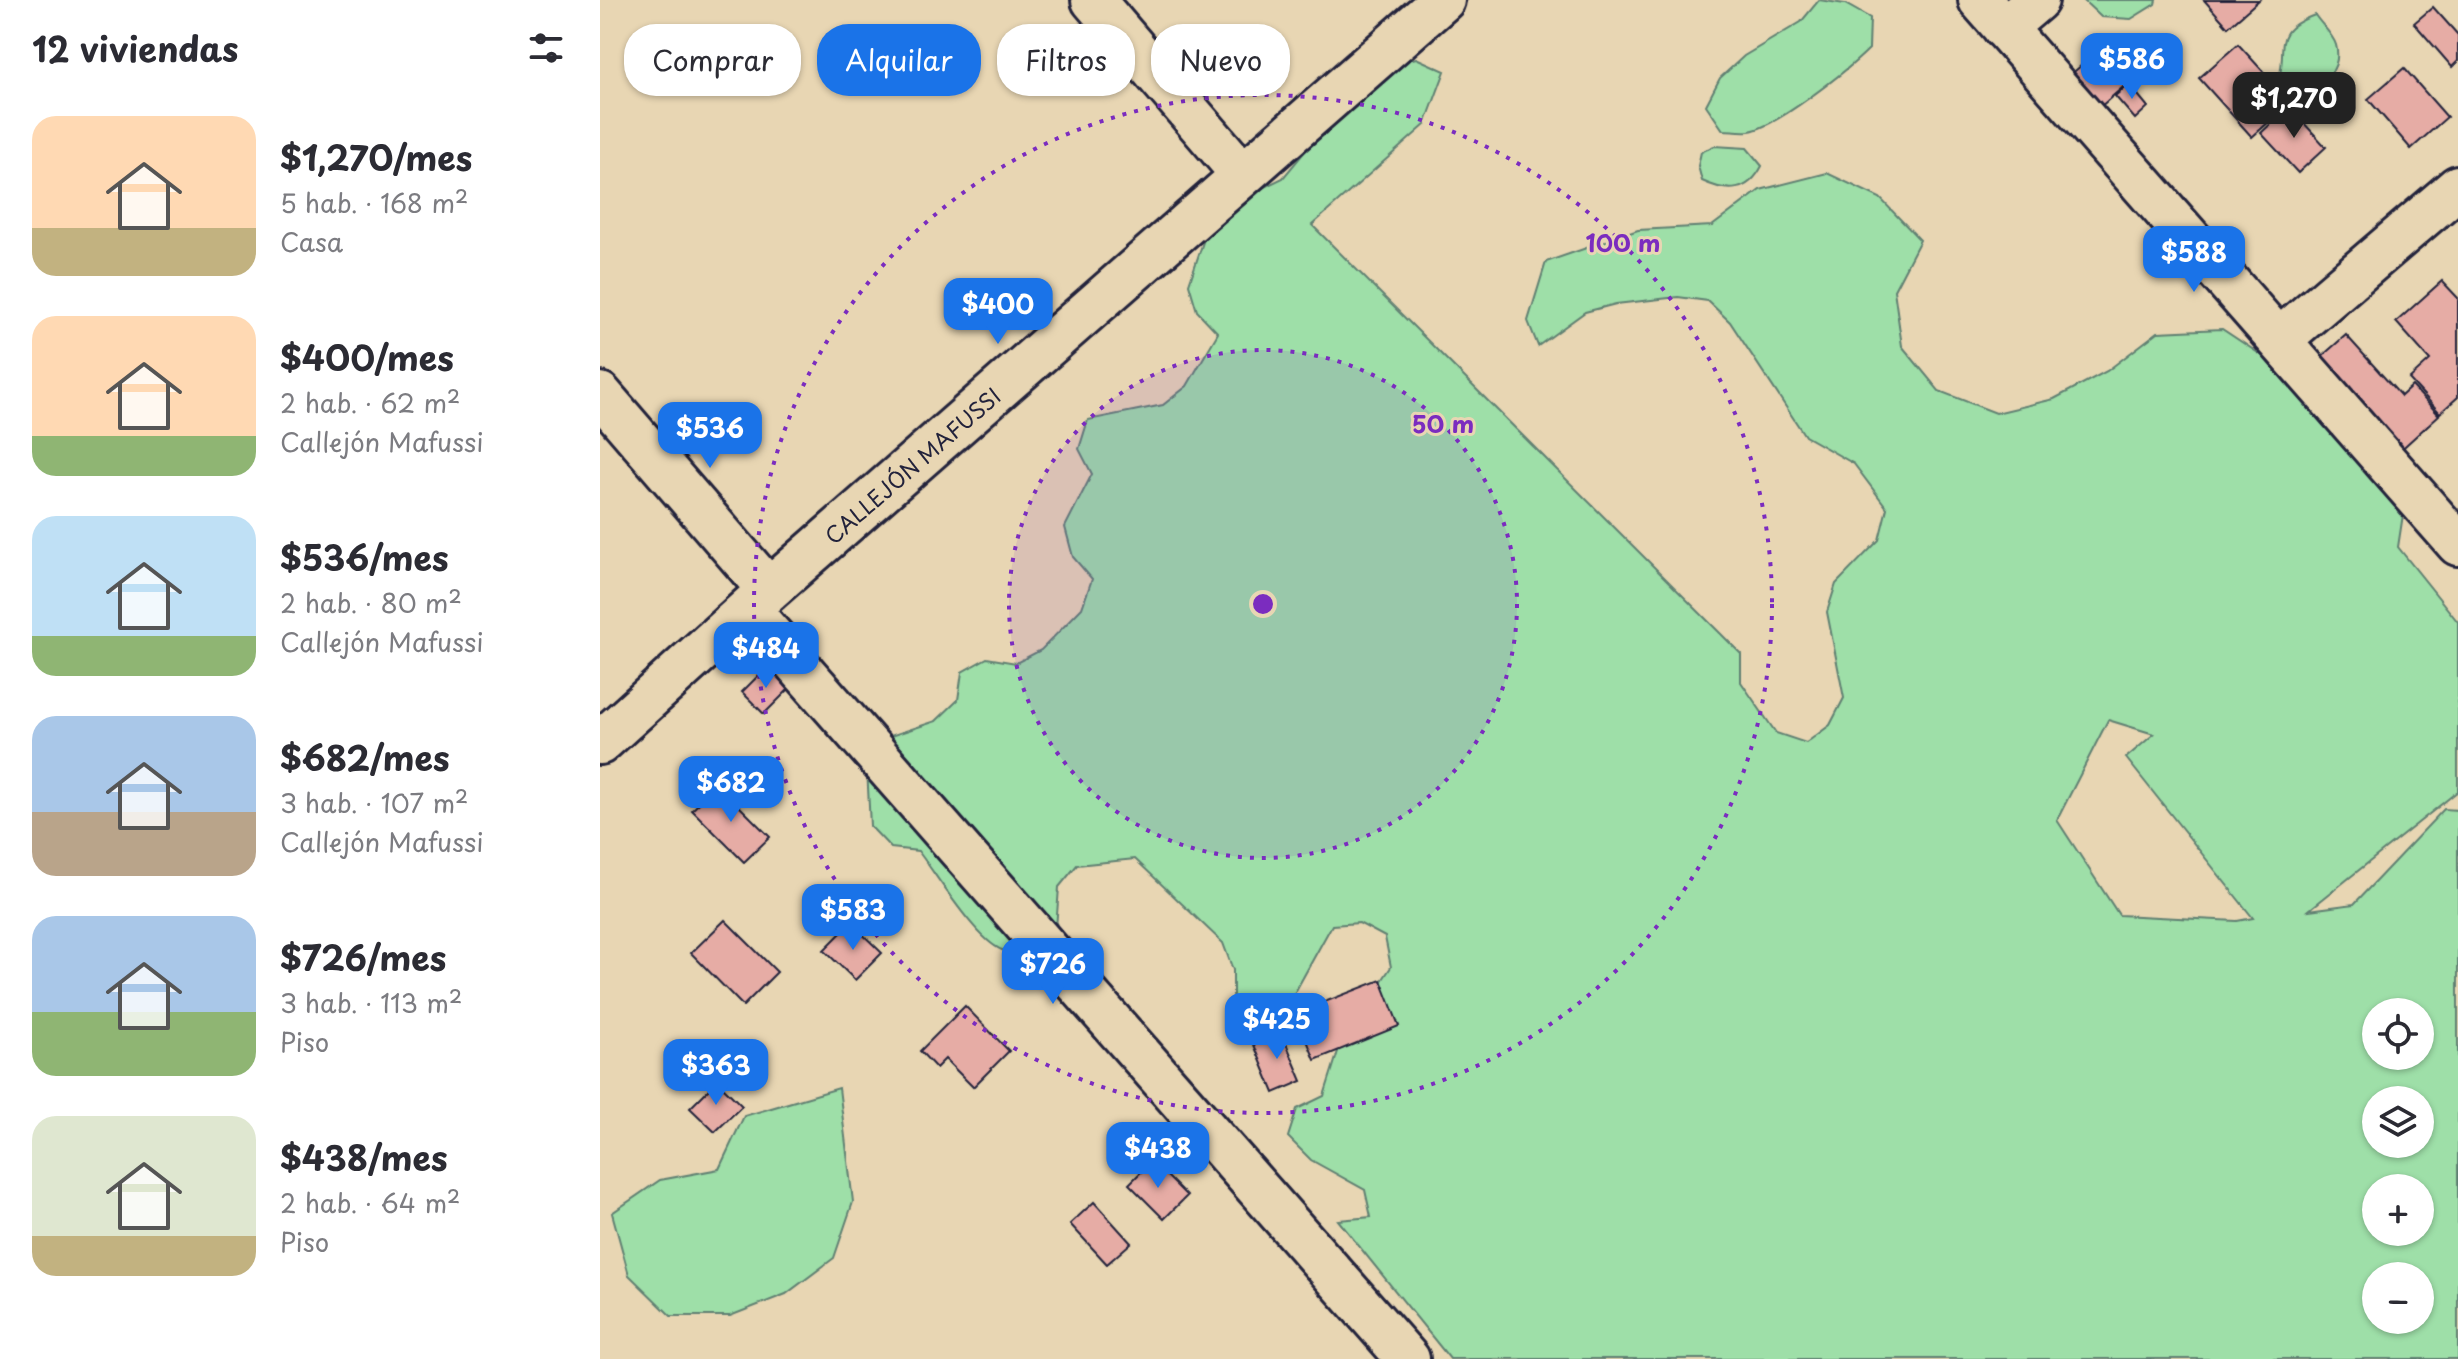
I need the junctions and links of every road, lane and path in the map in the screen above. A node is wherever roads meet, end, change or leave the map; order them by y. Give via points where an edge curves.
1 (1093, 0) edge
2 (1443, 0) edge
3 (2037, 0) edge
4 (1992, 14) edge
5 (1243, 175) junction
6 (2458, 187) edge
7 (2279, 340) junction
8 (600, 394) edge
9 (2458, 544) edge
10 (759, 599) junction
11 (600, 743) edge
12 (1408, 1359) edge

1 - 5 street
2 - 5 street, CALLEJÓN MAFUSSI
3 - 4 street
4 - 7 street
5 - 10 street, CALLEJÓN MAFUSSI
6 - 7 street
7 - 9 street
8 - 10 street
10 - 11 street, CALLEJÓN MAFUSSI
10 - 12 street

